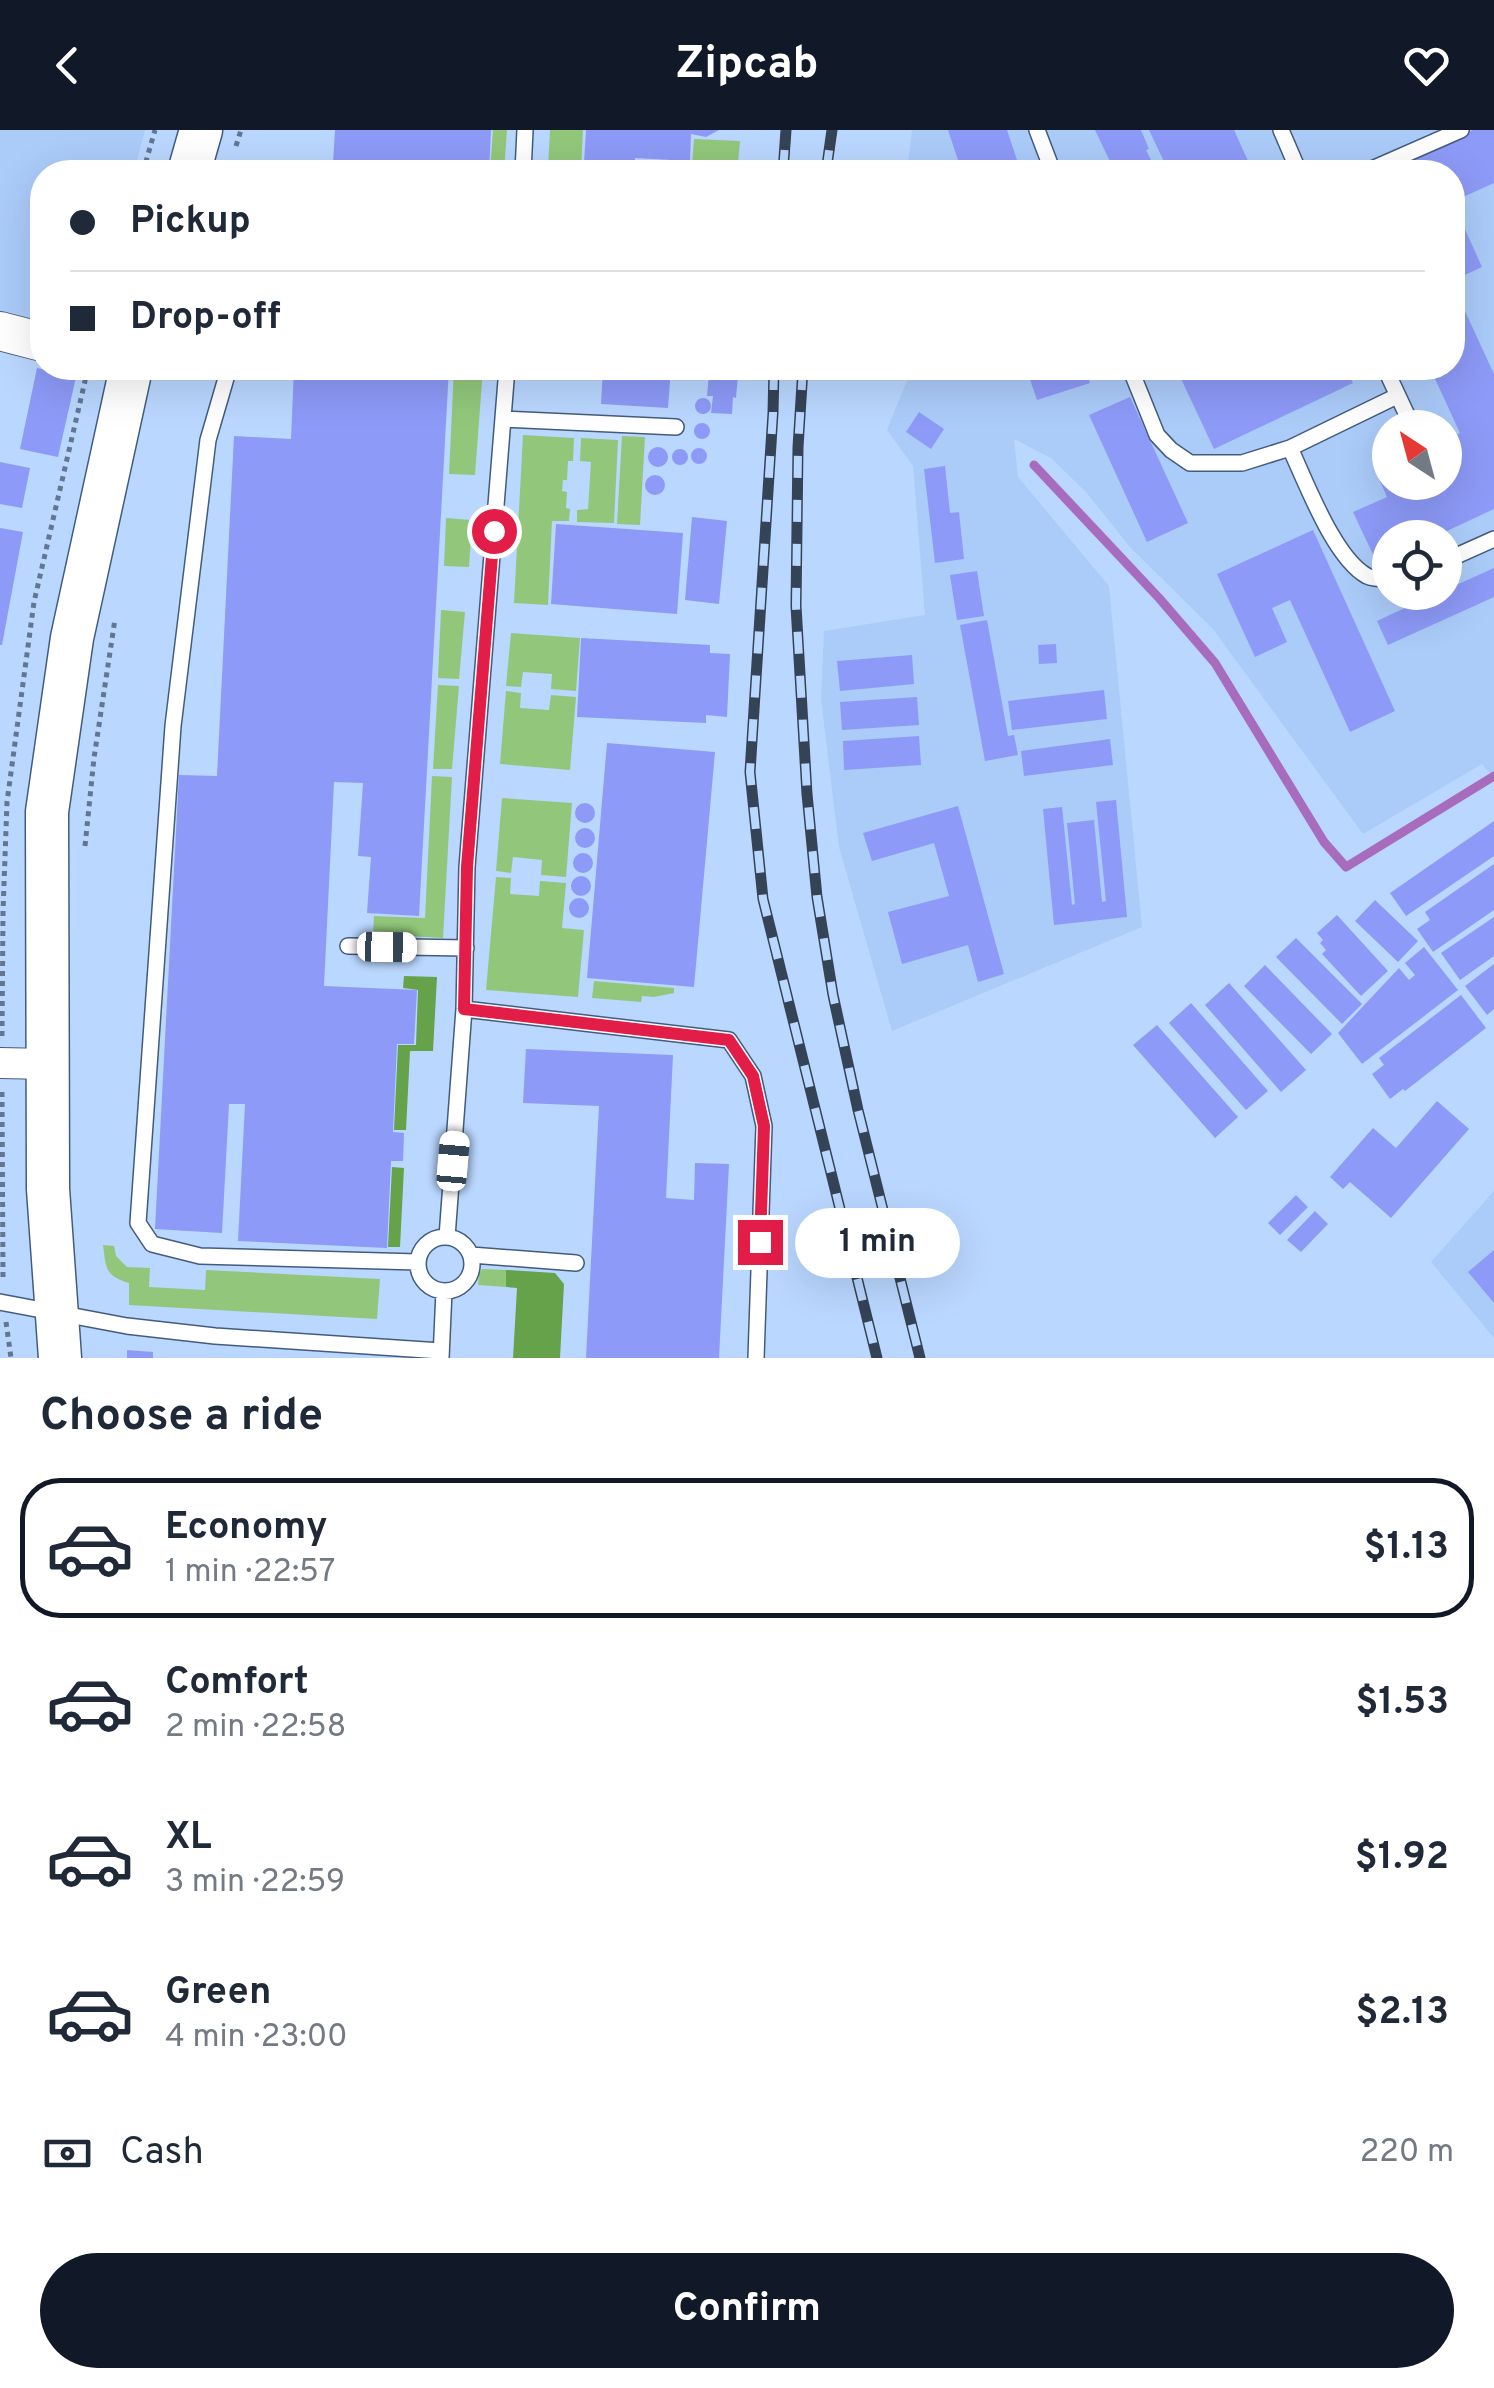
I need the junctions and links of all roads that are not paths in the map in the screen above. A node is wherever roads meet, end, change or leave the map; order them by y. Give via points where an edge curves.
1 (201, 130) edge
2 (524, 130) edge
3 (1036, 130) edge
4 (1281, 130) edge
5 (1461, 130) edge
6 (192, 160) edge
7 (523, 160) edge
8 (1048, 160) edge
9 (1294, 160) edge
10 (1392, 160) edge
11 (0, 331) edge
12 (30, 339) edge
13 (127, 380) edge
14 (226, 380) edge
15 (507, 380) edge
16 (1135, 380) edge
17 (1390, 380) edge
18 (1397, 396) junction
19 (1404, 410) edge
20 (503, 418) junction
21 (676, 426) dead end
22 (1290, 448) junction
23 (1494, 539) edge
24 (1462, 553) edge
25 (1372, 578) edge
26 (348, 946) dead end
27 (466, 948) junction
28 (464, 1009) junction
29 (0, 1063) edge
30 (47, 1064) junction
31 (447, 1237) junction
32 (471, 1255) junction
33 (418, 1262) junction
34 (576, 1263) dead end
35 (444, 1291) junction
36 (0, 1302) edge
37 (55, 1312) junction
38 (441, 1354) edge
39 (60, 1358) edge
40 (756, 1358) edge

1 - 6 main road
2 - 7 lane
3 - 8 lane
4 - 9 lane
5 - 10 lane
11 - 12 street
13 - 30 main road via 72,638 48,812
14 - 33 lane via 208,440 173,726 138,1224 152,1244 200,1256
15 - 20 lane
16 - 22 lane via 1157,434 1190,463 1242,463
17 - 18 lane
18 - 19 lane
18 - 22 lane
20 - 21 lane
20 - 27 lane
22 - 25 lane via 1330,533
23 - 24 lane
26 - 27 lane
27 - 28 lane
28 - 31 lane
28 - 40 lane via 729,1040 753,1076 764,1126
29 - 30 street
30 - 37 main road
31 - 32 lane
31 - 33 lane via 427,1244
32 - 34 lane
32 - 35 lane via 464,1284
33 - 35 lane via 425,1282
35 - 38 lane
36 - 37 lane
37 - 38 lane via 215,1336
37 - 39 main road

